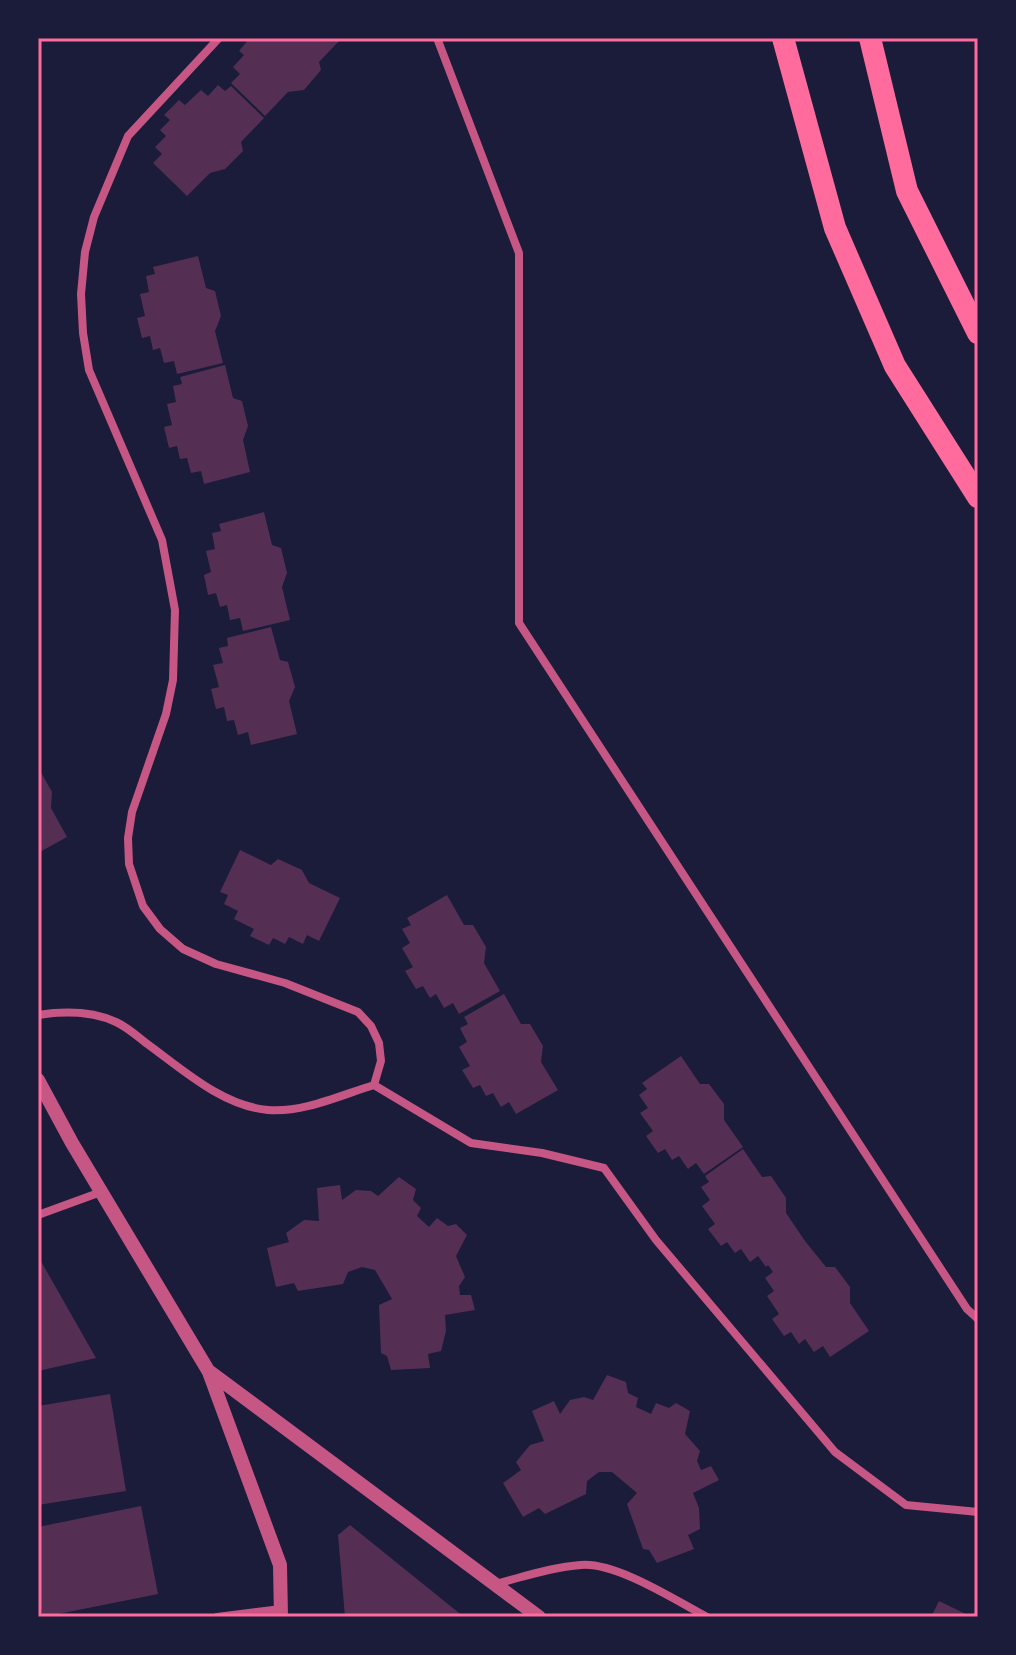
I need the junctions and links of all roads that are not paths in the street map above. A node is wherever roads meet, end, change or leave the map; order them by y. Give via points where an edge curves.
1 (219, 38) edge
2 (437, 38) edge
3 (783, 38) edge
4 (870, 38) edge
5 (978, 333) edge
6 (978, 497) edge
7 (38, 1015) edge
8 (38, 1080) edge
9 (374, 1085) junction
10 (101, 1192) junction
11 (38, 1215) edge
12 (978, 1319) edge
13 (209, 1372) junction
14 (978, 1512) edge
15 (495, 1584) junction
16 (281, 1613) edge
17 (217, 1617) edge
18 (539, 1617) edge
19 (707, 1617) edge

1 - 9 street via 128,136 85,252 81,294 89,370 162,540 175,610 173,680 132,812 129,864 143,906 183,949 358,1012 379,1043 381,1061
2 - 12 street via 519,253 519,623
3 - 6 highway via 835,228 895,366
4 - 5 highway via 907,191
7 - 9 street via 70,1012 118,1023 246,1107 292,1109
8 - 10 street
9 - 14 street via 471,1143 604,1168 656,1240 835,1452 906,1505
10 - 11 street
10 - 13 street
13 - 15 street
13 - 16 street via 280,1565
15 - 18 street
15 - 19 street via 584,1564 622,1573
16 - 17 street

